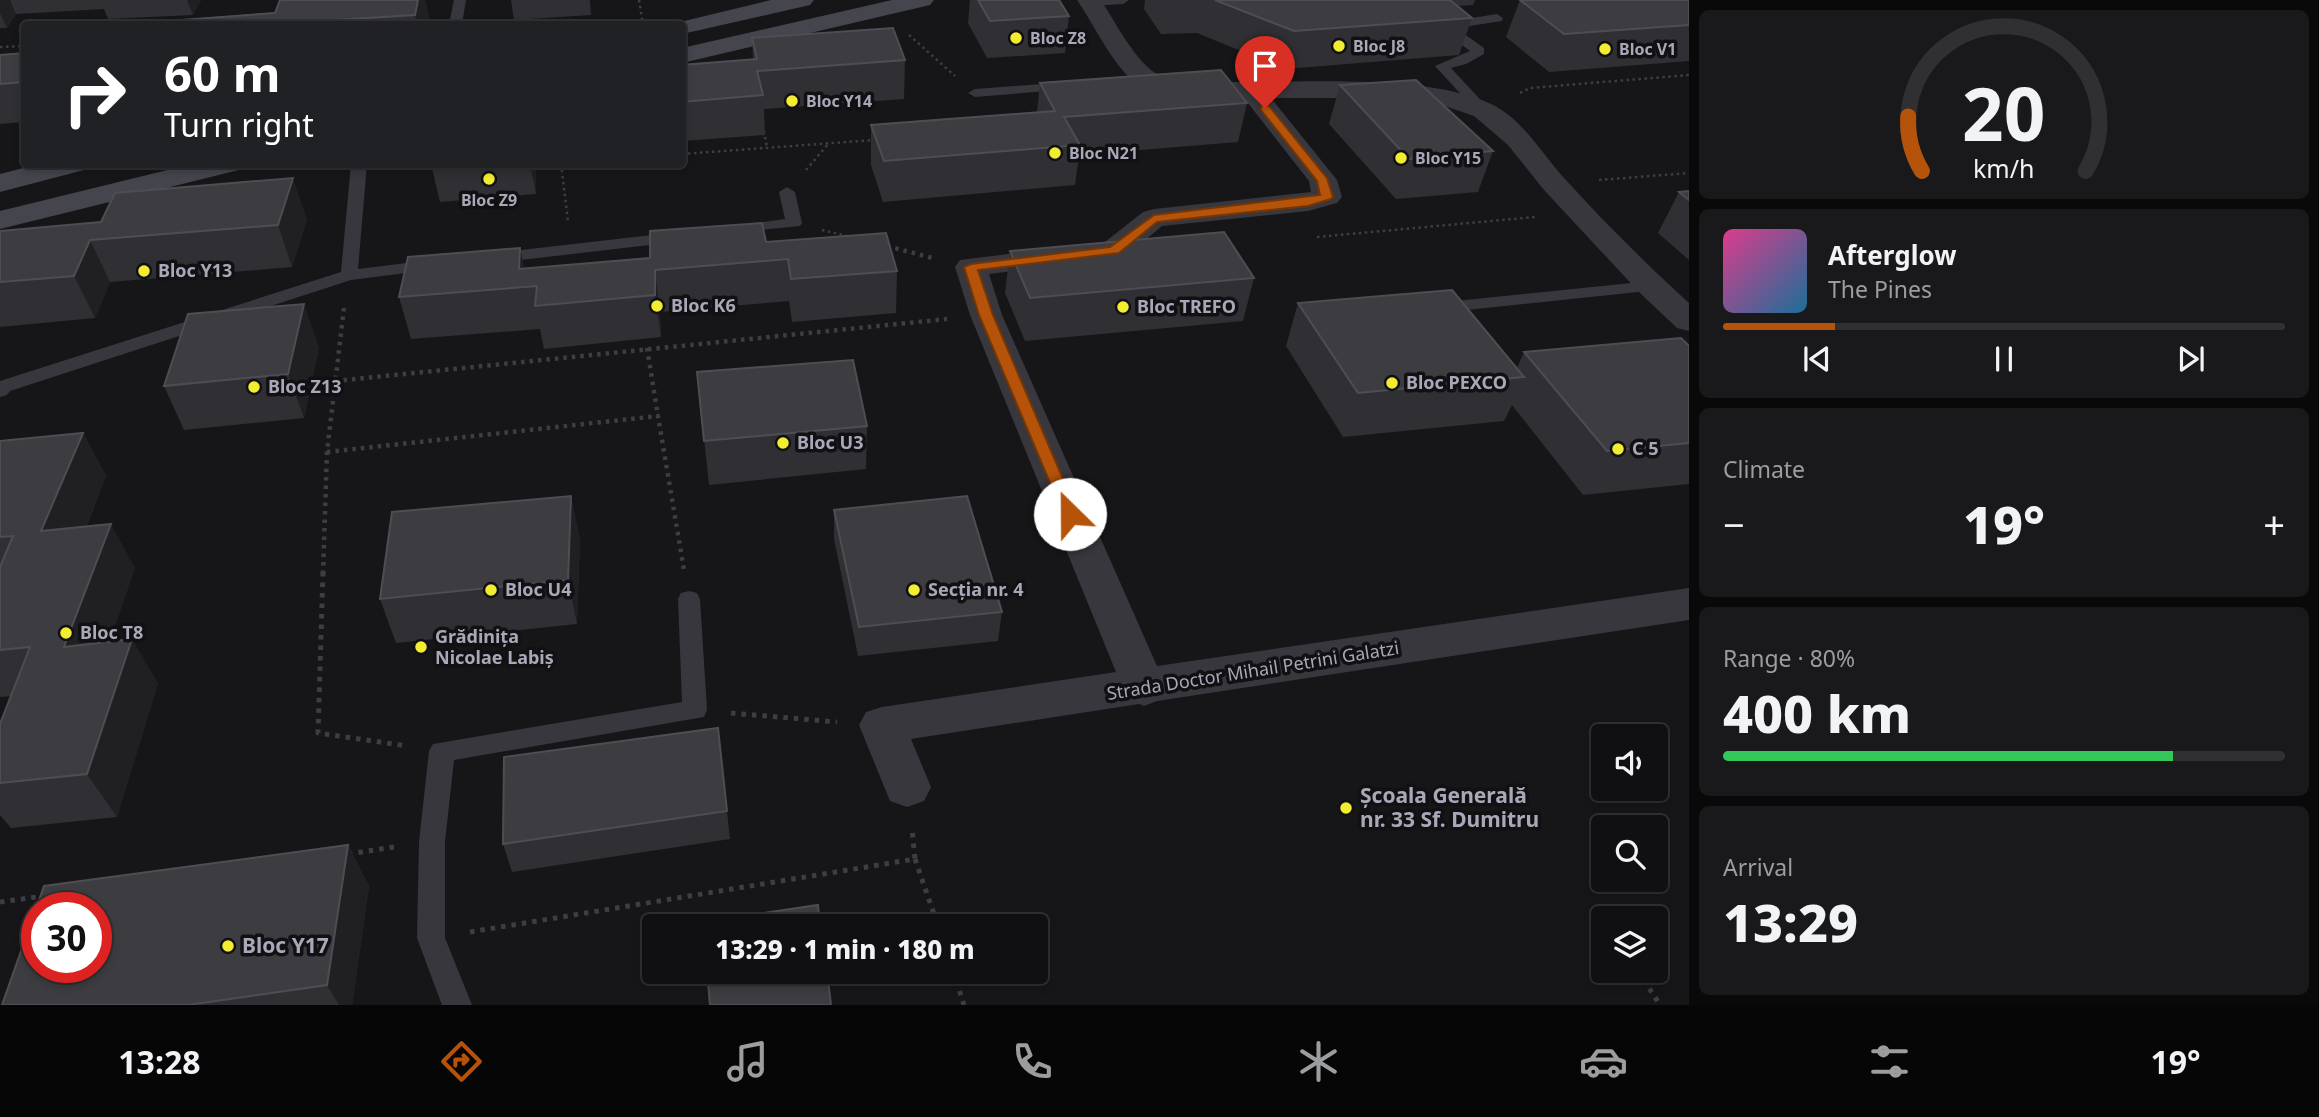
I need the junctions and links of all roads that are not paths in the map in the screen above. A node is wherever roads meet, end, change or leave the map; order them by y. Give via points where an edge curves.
1 (460, 0) edge
2 (802, 0) edge
3 (922, 0) edge
4 (1123, 0) edge
5 (1090, 1) edge
6 (1497, 18) dead end
7 (456, 21) edge
8 (686, 26) edge
9 (686, 55) edge
10 (1082, 85) edge
11 (1251, 90) junction
12 (975, 93) road end
13 (1483, 110) junction
14 (58, 168) edge
15 (213, 168) edge
16 (359, 168) edge
17 (0, 183) edge
18 (787, 192) dead end
19 (0, 220) edge
20 (716, 232) edge
21 (690, 235) edge
22 (480, 260) edge
23 (454, 263) edge
24 (349, 275) junction
25 (1651, 286) junction
26 (1419, 310) edge
27 (1682, 334) edge
28 (1, 388) edge
29 (689, 599) road end
30 (1689, 604) edge
31 (1144, 688) junction
32 (907, 787) road end
33 (457, 1005) edge

1 - 7 lane
2 - 8 main road
3 - 9 main road
4 - 5 lane
5 - 11 street via 1134,68 1136,81
6 - 13 lane via 1465,23 1455,34 1479,51 1441,66
10 - 12 lane
11 - 13 street via 1442,96
11 - 31 street via 1323,180 1327,197 1154,218 1114,250 971,267 986,315
13 - 25 street via 1518,139
14 - 17 main road
15 - 19 main road
16 - 24 lane
18 - 20 lane via 794,223
21 - 22 lane
23 - 24 lane
24 - 28 lane
25 - 26 lane
25 - 27 street
29 - 33 lane via 695,710 442,751 432,842 431,938
30 - 31 street, Strada Doctor Mihail Petrini Galatzi
31 - 32 street, Strada Doctor Mihail Petrini Galatzi via 882,725

